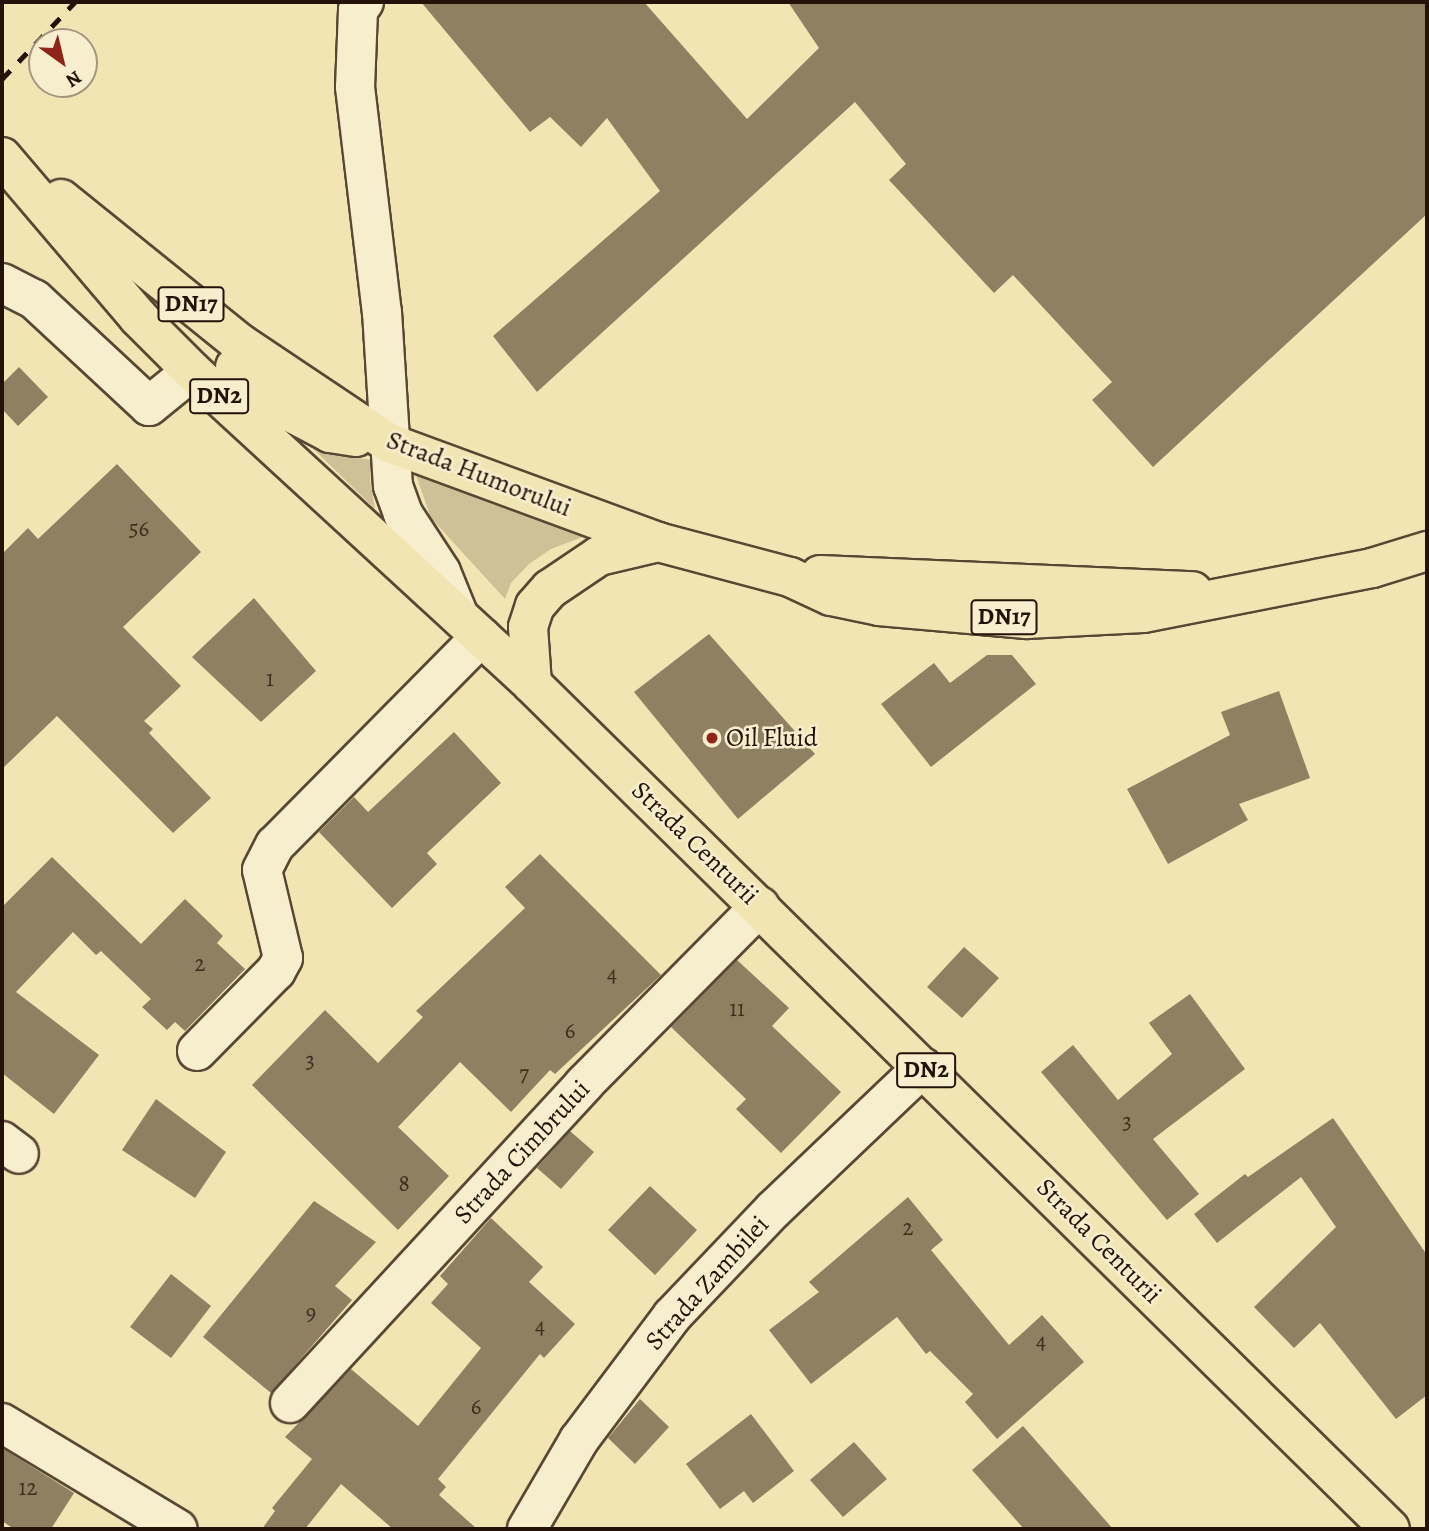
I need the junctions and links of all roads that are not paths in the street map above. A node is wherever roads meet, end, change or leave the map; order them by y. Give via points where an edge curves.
1 (364, 2) edge
2 (2, 152) edge
3 (2, 158) edge
4 (2, 283) edge
5 (138, 317) junction
6 (192, 371) junction
7 (389, 443) junction
8 (658, 542) junction
9 (1427, 551) edge
10 (469, 626) junction
11 (532, 684) junction
12 (760, 906) junction
13 (197, 1051) dead end
14 (923, 1067) junction
15 (290, 1403) dead end
16 (2, 1423) edge
17 (178, 1529) edge
18 (527, 1529) edge
19 (1390, 1529) edge

1 - 7 street via 358,10 355,87 384,324
2 - 7 main road, Strada Humorului / DN17 via 241,344
3 - 5 main road, Strada Centurii / DN2
4 - 6 street via 34,299 149,406
5 - 6 main road, Strada Centurii / DN2
5 - 7 main road via 201,341 292,413 330,433
6 - 10 main road, Strada Centurii / DN2
7 - 8 main road, Strada Humorului / DN17
7 - 10 street via 393,486 403,514
8 - 9 main road, Strada Humorului / DN17 via 790,577 1171,587 1223,596 1372,568
8 - 11 main road, DN17 via 599,556 550,589 535,606 528,626
10 - 11 main road, Strada Centurii / DN2
10 - 13 street via 275,845 262,870 283,958 276,971
11 - 12 main road, Strada Centurii / DN2
12 - 14 main road, Strada Centurii / DN2
12 - 15 street, Strada Cimbrului via 584,1084
14 - 18 street, Strada Zambilei via 717,1265 672,1316 579,1440
14 - 19 main road, Strada Centurii / DN2
16 - 17 street

